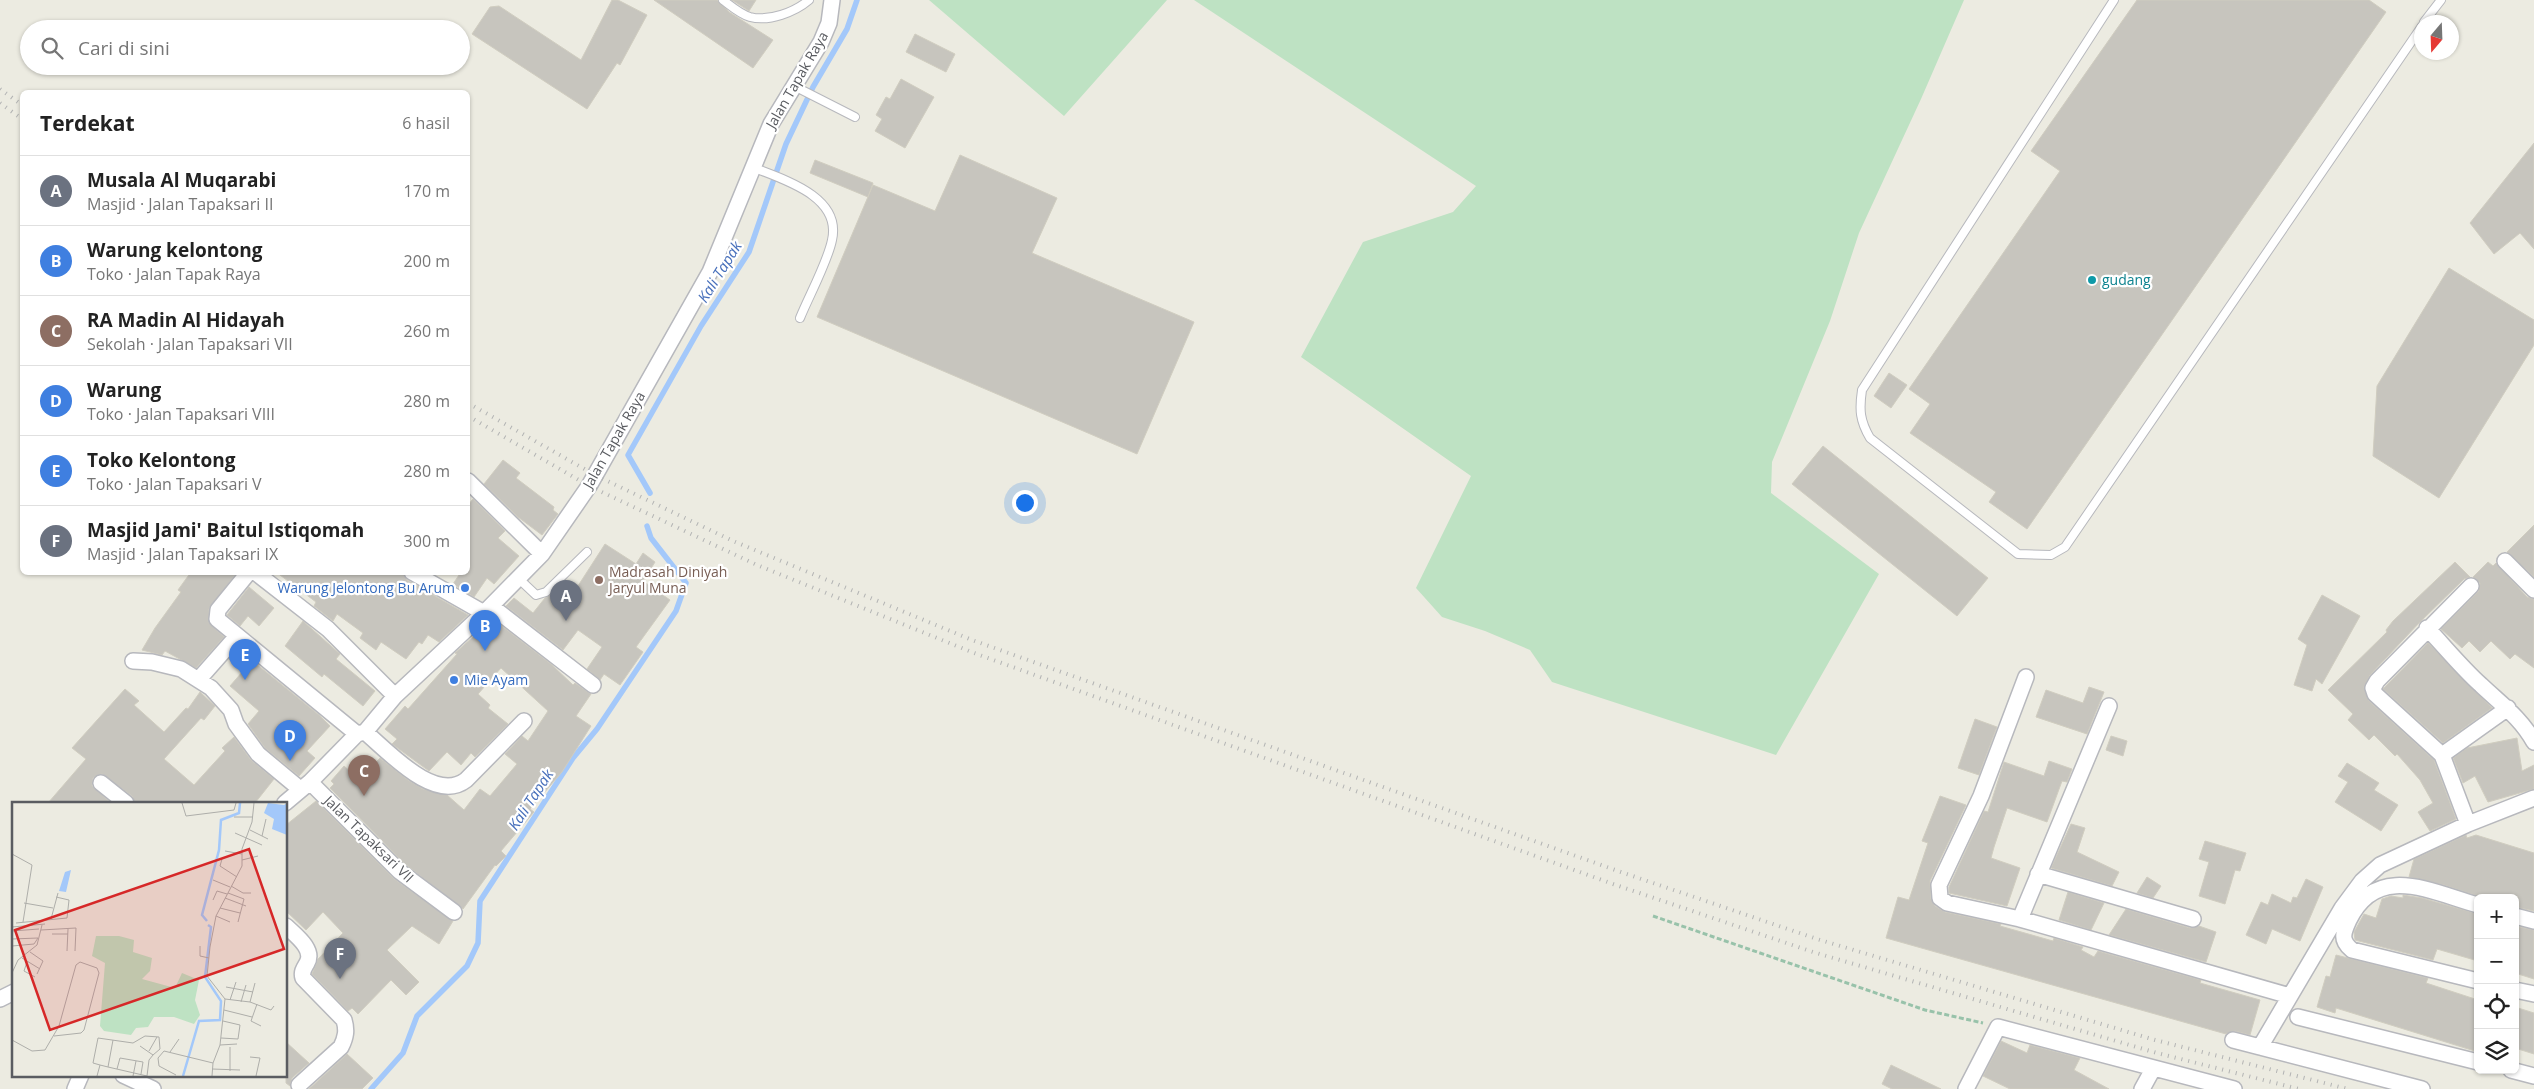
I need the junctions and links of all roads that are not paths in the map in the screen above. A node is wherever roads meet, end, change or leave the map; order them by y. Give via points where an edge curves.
1 (722, 0) edge
2 (809, 0) edge
3 (832, 0) edge
4 (2114, 0) edge
5 (2441, 0) edge
6 (2429, 15) edge
7 (2414, 38) edge
8 (796, 87) junction
9 (855, 117) dead end
10 (756, 169) junction
11 (800, 318) dead end
12 (470, 483) edge
13 (587, 552) dead end
14 (542, 554) junction
15 (2505, 561) dead end
16 (247, 575) edge
17 (259, 575) edge
18 (418, 575) edge
19 (518, 578) junction
20 (2471, 586) dead end
21 (2534, 590) edge
22 (488, 609) junction
23 (2427, 628) junction
24 (237, 636) junction
25 (133, 661) dead end
26 (2026, 677) dead end
27 (199, 679) junction
28 (593, 685) dead end
29 (395, 696) junction
30 (2109, 706) dead end
31 (2508, 708) junction
32 (524, 721) dead end
33 (361, 733) junction
34 (2533, 737) edge
35 (2442, 755) junction
36 (101, 783) dead end
37 (305, 786) junction
38 (2534, 798) edge
39 (125, 802) edge
40 (286, 802) edge
41 (2468, 824) junction
42 (2038, 874) junction
43 (2474, 904) edge
44 (454, 912) dead end
45 (2519, 917) edge
46 (2193, 918) dead end
47 (2020, 919) junction
48 (2534, 921) edge
49 (288, 928) edge
50 (2474, 980) edge
51 (2519, 991) edge
52 (12, 993) edge
53 (2534, 994) edge
54 (2290, 996) junction
55 (0, 999) edge
56 (2298, 1017) dead end
57 (2233, 1040) dead end
58 (2260, 1047) junction
59 (2474, 1061) edge
60 (2153, 1069) junction
61 (2519, 1072) edge
62 (81, 1076) edge
63 (125, 1076) edge
64 (2534, 1076) edge
65 (299, 1085) dead end
66 (75, 1089) edge
67 (153, 1089) edge
68 (1966, 1089) edge
69 (2142, 1089) edge
70 (2234, 1089) edge
71 (2422, 1089) edge

1 - 2 lane via 751,17 768,17 800,7
3 - 8 street, Jalan Tapak Raya via 829,23
4 - 7 lane via 1862,390 1861,424 1870,438 2018,554 2050,555 2065,547
5 - 6 lane
8 - 9 lane
8 - 10 street, Jalan Tapak Raya via 771,124
10 - 11 lane via 804,189 823,204 832,220 833,239
10 - 14 street, Jalan Tapak Raya via 710,272 589,486
12 - 14 street
13 - 19 lane via 546,592 536,594
14 - 19 street, Jalan Tapak Raya
15 - 21 street
16 - 24 street via 218,610 217,619
17 - 29 street via 328,629
18 - 22 street
19 - 22 street, Jalan Tapak Raya
20 - 23 street
22 - 28 street
22 - 29 street, Jalan Tapak Raya
23 - 31 street via 2481,685
23 - 35 street via 2373,688 2375,694
24 - 27 street
24 - 33 street
25 - 27 street, Jalan Tapaksari VII via 181,669
26 - 47 street via 1981,796 1938,891 1940,898 1947,903
27 - 37 street, Jalan Tapaksari VII via 231,710 236,724 258,754
29 - 33 street, Jalan Tapak Raya
30 - 42 street
31 - 34 street
31 - 35 street
32 - 33 street via 466,780 451,786 420,778
33 - 37 street, Jalan Tapak Raya
35 - 41 street
36 - 39 street
37 - 40 street, Jalan Tapak Raya
37 - 44 street, Jalan Tapaksari VII via 399,872
38 - 41 street
41 - 54 street via 2380,865 2362,880
42 - 46 street
42 - 47 street
43 - 50 street via 2403,884 2387,886 2375,889 2363,898 2343,933 2344,941 2352,950
45 - 48 street
47 - 54 street
49 - 65 street via 308,950 309,960 302,971 303,978 344,1020 346,1029 341,1047
51 - 53 street
52 - 55 street
54 - 58 street
56 - 59 street
57 - 58 street
58 - 71 street
60 - 68 street via 1998,1027
60 - 69 street
60 - 70 street
61 - 64 street
62 - 66 street
63 - 67 street

